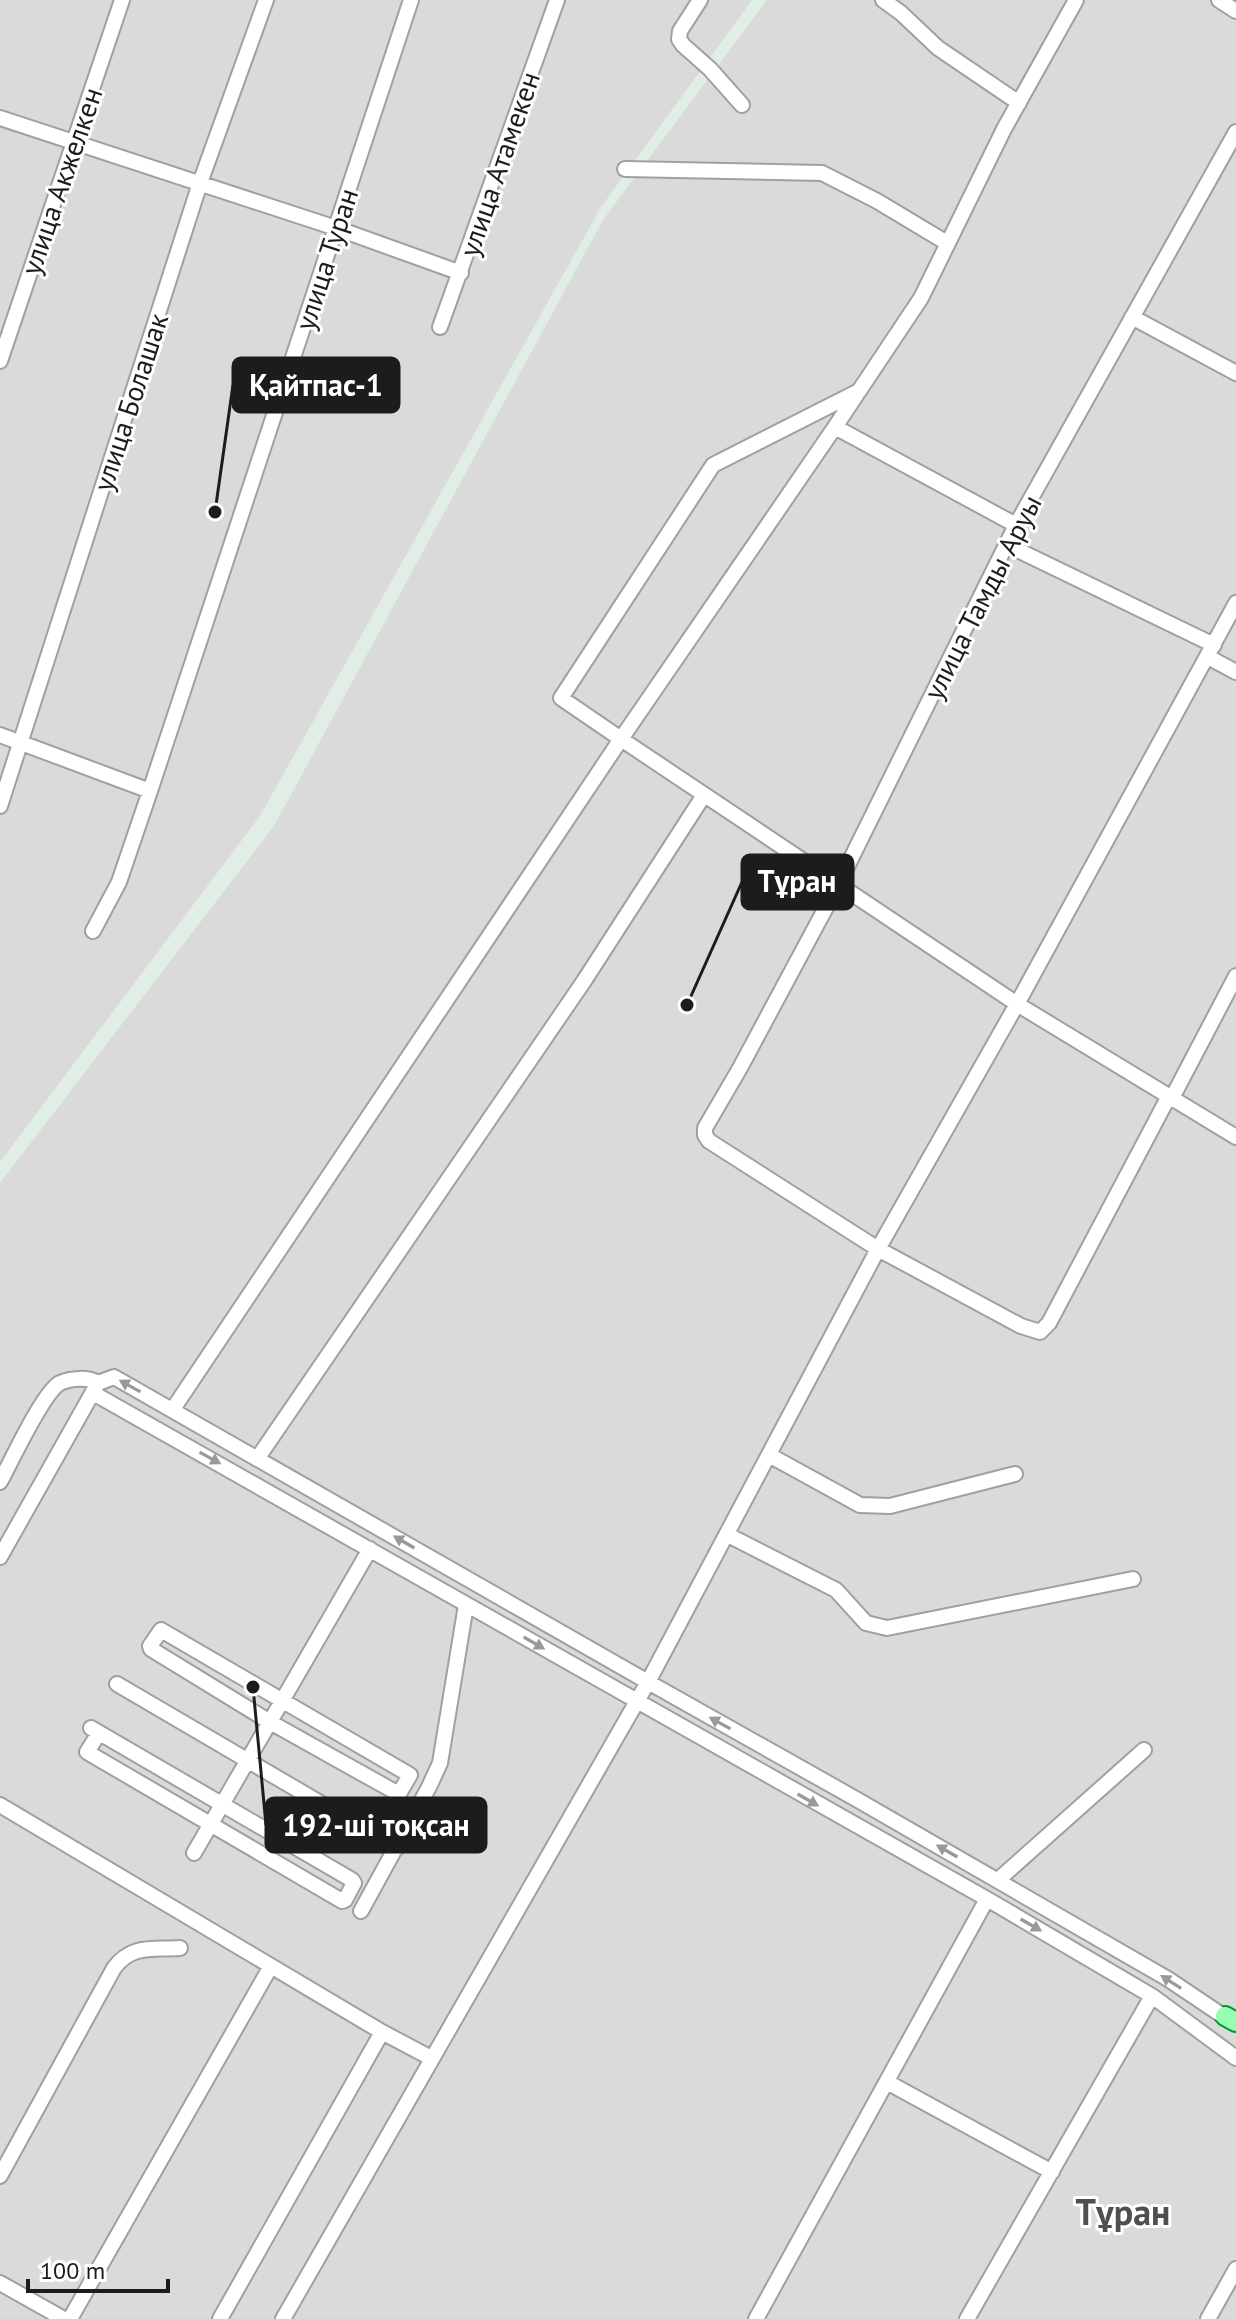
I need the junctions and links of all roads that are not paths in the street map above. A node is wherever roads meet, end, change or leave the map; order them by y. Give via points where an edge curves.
1 (122, 0) edge
2 (266, 0) edge
3 (411, 0) edge
4 (557, 0) edge
5 (700, 0) edge
6 (883, 0) edge
7 (1076, 0) edge
8 (1219, 0) edge
9 (1236, 11) edge
10 (1019, 103) junction
11 (742, 105) dead end
12 (0, 118) edge
13 (1236, 132) edge
14 (74, 141) junction
15 (625, 169) dead end
16 (200, 183) junction
17 (336, 228) junction
18 (947, 243) junction
19 (461, 273) junction
20 (1132, 317) junction
21 (440, 327) dead end
22 (0, 361) edge
23 (1236, 373) edge
24 (859, 391) junction
25 (835, 427) junction
26 (1016, 525) junction
27 (1007, 545) junction
28 (1236, 603) edge
29 (1211, 651) junction
30 (1236, 672) edge
31 (0, 735) edge
32 (621, 739) junction
33 (21, 742) junction
34 (150, 791) junction
35 (704, 795) junction
36 (0, 806) edge
37 (838, 885) junction
38 (93, 931) dead end
39 (1236, 976) edge
40 (1017, 1004) junction
41 (1170, 1097) junction
42 (1236, 1137) edge
43 (878, 1249) junction
44 (96, 1388) junction
45 (173, 1409) junction
46 (769, 1455) junction
47 (257, 1459) junction
48 (1015, 1474) dead end
49 (0, 1482) edge
50 (728, 1535) junction
51 (370, 1549) junction
52 (0, 1557) edge
53 (1133, 1579) dead end
54 (466, 1605) junction
55 (659, 1662) junction
56 (630, 1672) junction
57 (648, 1682) junction
58 (117, 1684) dead end
59 (667, 1693) junction
60 (281, 1702) junction
61 (636, 1702) junction
62 (270, 1722) junction
63 (1144, 1750) dead end
64 (247, 1761) junction
65 (223, 1804) junction
66 (0, 1805) edge
67 (211, 1824) junction
68 (397, 1848) junction
69 (194, 1853) dead end
70 (998, 1880) junction
71 (987, 1899) junction
72 (361, 1911) dead end
73 (180, 1948) dead end
74 (271, 1966) junction
75 (1152, 1996) junction
76 (1232, 2021) edge
77 (382, 2032) junction
78 (431, 2058) junction
79 (1236, 2058) edge
80 (887, 2082) junction
81 (1052, 2172) junction
82 (0, 2176) edge
83 (1236, 2269) edge
84 (0, 2283) edge
85 (64, 2319) edge
86 (70, 2319) edge
87 (220, 2319) edge
88 (283, 2319) edge
89 (756, 2319) edge
90 (967, 2319) edge
91 (1208, 2319) edge

1 - 14 street, улица Акжелкен
2 - 16 street, улица Болашак
3 - 17 street, улица Туран
4 - 19 street, улица Атамекен
5 - 11 street via 679,39
6 - 10 street via 938,48
7 - 10 street
8 - 9 street
10 - 18 street
12 - 14 street
13 - 20 street, улица Тамды Аруы
14 - 16 street
14 - 22 street, улица Акжелкен
15 - 18 street via 822,173
16 - 17 street
16 - 33 street, улица Болашак
17 - 19 street
17 - 34 street, улица Туран
18 - 24 street via 921,298
19 - 21 street, улица Атамекен
20 - 23 street
20 - 26 street, улица Тамды Аруы
24 - 25 street
24 - 32 street via 713,465 561,698
25 - 26 street
25 - 32 street
26 - 27 street, улица Тамды Аруы
27 - 29 street
27 - 37 street, улица Тамды Аруы
28 - 29 street
29 - 30 street
29 - 40 street
31 - 33 street
32 - 35 street
32 - 45 street
33 - 34 street
33 - 36 street, улица Болашак
34 - 38 street, улица Туран via 119,882
35 - 37 street
35 - 47 street via 584,981
37 - 40 street
37 - 43 street, улица Тамды Аруы via 705,1135
39 - 41 street
40 - 41 street
40 - 43 street
41 - 42 street
41 - 43 street, улица Тамды Аруы via 1040,1332
43 - 46 street
45 -> 44 street via 114,1377
44 - 49 street via 91,1380 58,1384
44 -> 51 street
44 - 52 street
45 - 47 street
46 - 48 street via 860,1505 877,1507
46 - 50 street
56 -> 47 street
50 - 53 street via 836,1590 866,1623 877,1627
50 - 55 street
51 - 54 street
51 - 60 street
54 -> 61 street
54 - 68 street via 440,1763
55 - 56 street via 651,1669
55 - 57 street
55 - 59 street via 658,1677
56 - 57 street
57 - 59 street
57 - 61 street
58 - 64 street
70 -> 59 street
60 - 62 street
60 - 62 street via 161,1630 155,1639 151,1649
60 - 62 street via 410,1777 397,1793
61 -> 71 street
61 - 78 street
62 - 64 street
63 - 70 street
64 - 65 street
64 - 68 street
65 - 67 street
65 - 67 street via 95,1730 87,1752
65 - 67 street via 352,1880 345,1900
66 - 74 street
67 - 69 street
68 - 72 street
76 -> 70 street
71 -> 75 street
71 - 80 street
73 - 82 street via 122,1956
74 - 77 street
74 - 86 street
75 - 79 street
75 - 81 street
77 - 78 street
77 - 87 street
78 - 88 street
80 - 81 street
80 - 89 street
81 - 90 street
83 - 91 street
84 - 85 street

